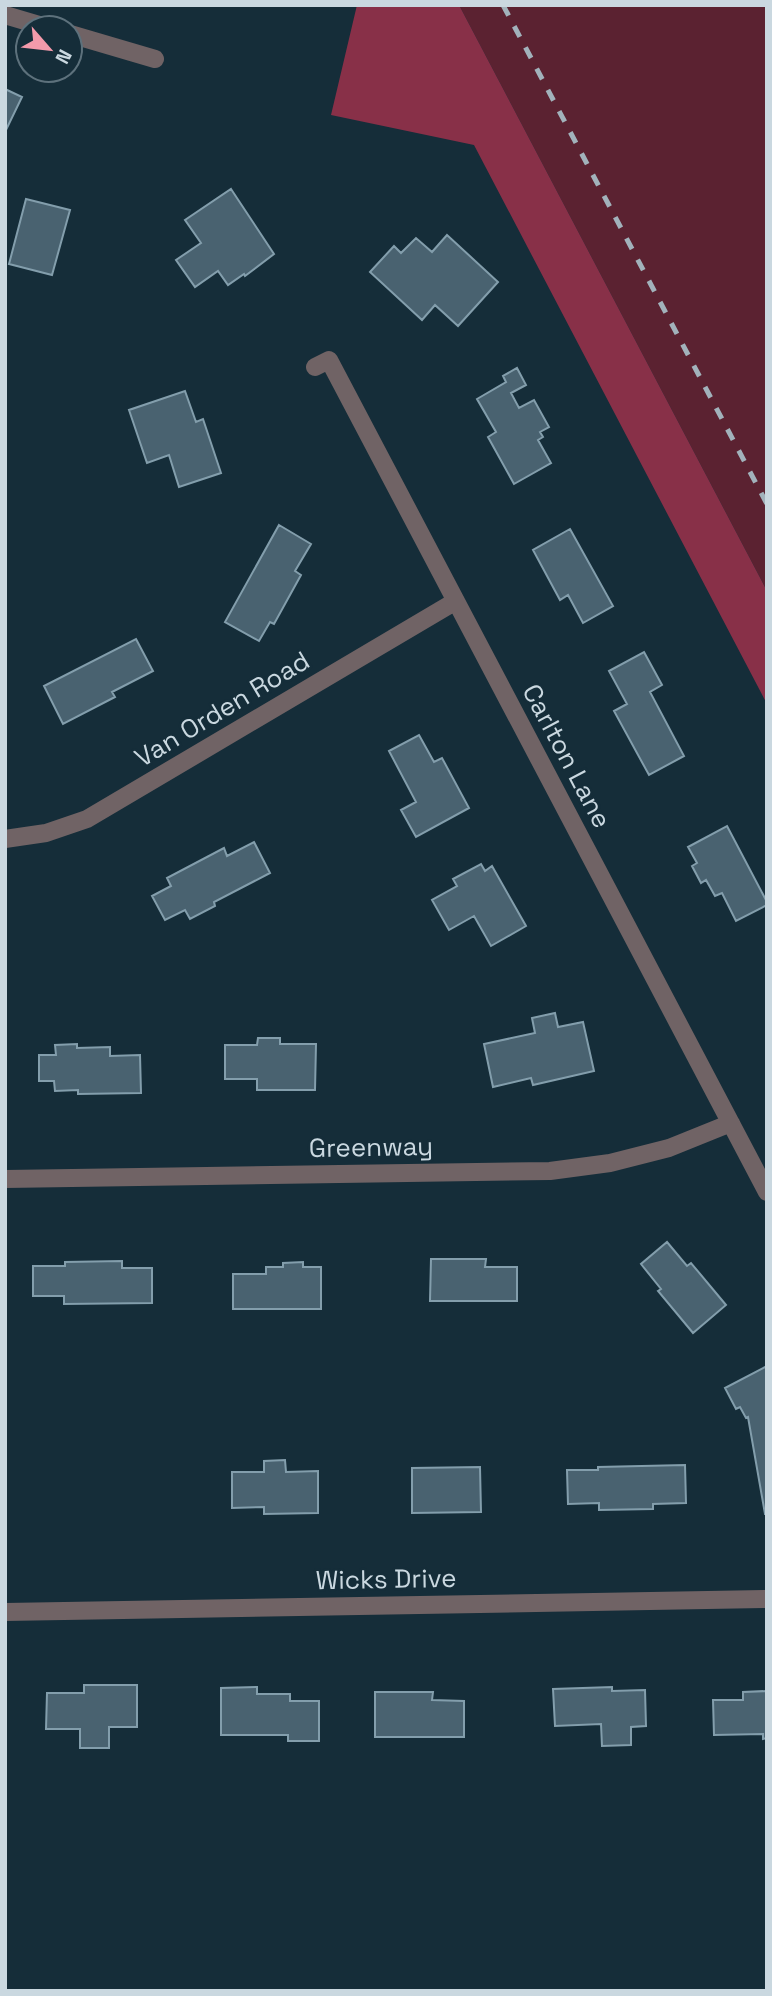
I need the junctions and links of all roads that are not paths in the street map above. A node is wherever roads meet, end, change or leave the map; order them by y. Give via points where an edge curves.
1 (84, 38) edge
2 (155, 59) dead end
3 (315, 367) dead end
4 (456, 601) junction
5 (5, 839) edge
6 (731, 1123) junction
7 (5, 1179) edge
8 (767, 1192) edge
9 (767, 1599) edge
10 (5, 1612) edge

1 - 2 street
3 - 4 street, Carlton Lane via 329,359
4 - 5 street, Van Orden Road via 87,819 46,833
4 - 6 street, Carlton Lane
6 - 7 street, Greenway via 669,1148 610,1163 550,1171
6 - 8 street, Carlton Lane
9 - 10 street, Wicks Drive

